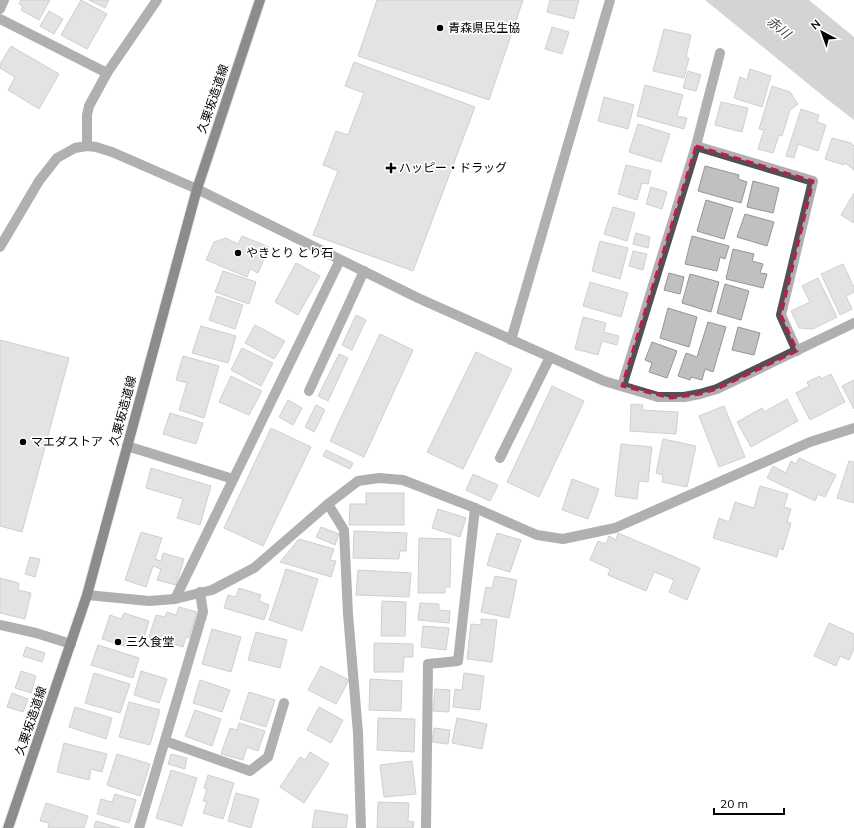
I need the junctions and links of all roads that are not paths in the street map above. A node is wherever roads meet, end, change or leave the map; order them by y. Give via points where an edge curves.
1 (4, 0) edge
2 (157, 0) edge
3 (260, 0) edge
4 (610, 0) edge
5 (0, 9) edge
6 (0, 19) edge
7 (720, 53) dead end
8 (107, 73) junction
9 (87, 146) junction
10 (696, 146) junction
11 (196, 189) junction
12 (0, 247) edge
13 (340, 260) junction
14 (364, 271) junction
15 (854, 323) edge
16 (511, 340) junction
17 (797, 351) junction
18 (550, 357) junction
19 (622, 386) junction
20 (309, 391) dead end
21 (854, 428) edge
22 (127, 446) junction
23 (500, 458) dead end
24 (233, 479) junction
25 (328, 504) junction
26 (475, 508) junction
27 (200, 592) junction
28 (88, 595) junction
29 (175, 599) junction
30 (0, 625) edge
31 (71, 644) junction
32 (284, 703) dead end
33 (165, 741) junction
34 (8, 828) edge
35 (138, 828) edge
36 (361, 828) edge
37 (426, 828) edge

1 - 5 street
2 - 8 street
3 - 11 main road, 久栗坂造道線
4 - 16 street
6 - 8 street
7 - 10 street
8 - 9 street via 89,106
9 - 11 street via 96,146 112,152
9 - 12 street via 75,148 57,158 39,181
10 - 17 street via 813,181 781,315
10 - 19 street
11 - 13 street
11 - 22 main road, 久栗坂造道線
13 - 14 street
13 - 24 street
14 - 16 street
14 - 20 street
15 - 17 street
16 - 18 street
17 - 19 street via 717,389 700,394 658,397
18 - 19 street
18 - 23 street
21 - 26 street via 810,442 615,528 563,539 538,535
22 - 24 street
22 - 28 main road, 久栗坂造道線
24 - 29 street
25 - 26 street via 358,481 379,478 403,480
25 - 27 street via 254,568 212,590
25 - 36 street via 344,530 358,733
26 - 37 street via 458,661 428,664
27 - 29 street
27 - 33 street via 203,612
28 - 29 street via 150,602
28 - 31 main road, 久栗坂造道線
30 - 31 street
31 - 34 main road, 久栗坂造道線
32 - 33 street via 268,758 250,771
33 - 35 street

